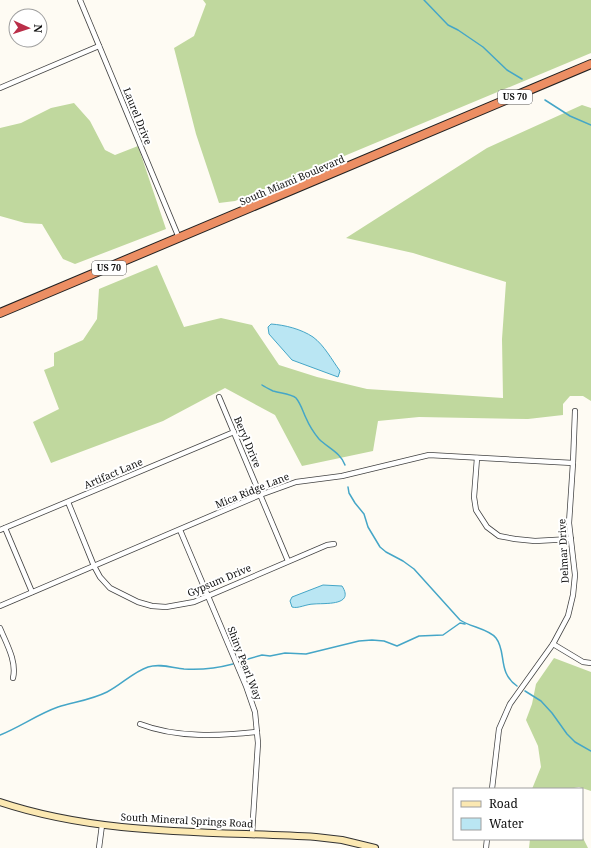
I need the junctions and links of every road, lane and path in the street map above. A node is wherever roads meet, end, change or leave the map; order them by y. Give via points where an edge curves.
1 (80, 0) edge
2 (100, 46) junction
3 (591, 64) edge
4 (0, 88) edge
5 (179, 238) junction
6 (0, 313) edge
7 (219, 397) dead end
8 (575, 411) dead end
9 (234, 432) junction
10 (477, 458) junction
11 (573, 463) junction
12 (260, 495) junction
13 (68, 502) junction
14 (3, 529) edge
15 (180, 530) junction
16 (571, 539) junction
17 (334, 544) dead end
18 (288, 561) junction
19 (94, 566) junction
20 (32, 592) junction
21 (208, 596) junction
22 (0, 606) edge
23 (0, 628) edge
24 (553, 644) junction
25 (591, 663) edge
26 (13, 678) dead end
27 (140, 724) dead end
28 (257, 732) junction
29 (492, 788) edge
30 (0, 802) edge
31 (102, 825) junction
32 (252, 834) junction
33 (99, 848) edge
34 (375, 848) edge

1 - 2 street, Laurel Drive
2 - 4 street
2 - 5 street, Laurel Drive
3 - 5 highway, South Miami Boulevard / US 70
5 - 6 highway, South Miami Boulevard / US 70
7 - 9 street, Beryl Drive
8 - 11 street, Delmar Drive
9 - 12 street, Beryl Drive
9 - 13 street, Artifact Lane
10 - 11 street, Mica Ridge Lane
10 - 12 street, Mica Ridge Lane via 429,455 342,476 296,482
10 - 16 street via 474,497 476,510 487,528 499,536 515,539
11 - 16 street, Delmar Drive via 569,523
12 - 15 street, Mica Ridge Lane
12 - 18 street, Beryl Drive
13 - 14 street, Artifact Lane
13 - 19 street, Gypsum Drive
14 - 20 street
15 - 19 street, Mica Ridge Lane
15 - 21 street, Shiny Pearl Way
16 - 24 street, Delmar Drive via 575,575 573,595 568,616
17 - 18 street, Gypsum Drive
18 - 21 street, Gypsum Drive
19 - 20 street, Mica Ridge Lane
19 - 21 street, Gypsum Drive via 110,588 152,606 166,607 194,602
20 - 22 street, Mica Ridge Lane
21 - 28 street, Shiny Pearl Way via 246,686 255,712
23 - 26 street via 13,659
24 - 25 street via 583,662
24 - 29 street, Delmar Drive via 510,704 499,729
27 - 28 street via 163,731 189,734
28 - 32 street, Shiny Pearl Way
30 - 31 street, South Mineral Springs Road
31 - 32 street, South Mineral Springs Road
31 - 33 street
32 - 34 street, South Mineral Springs Road via 330,838

